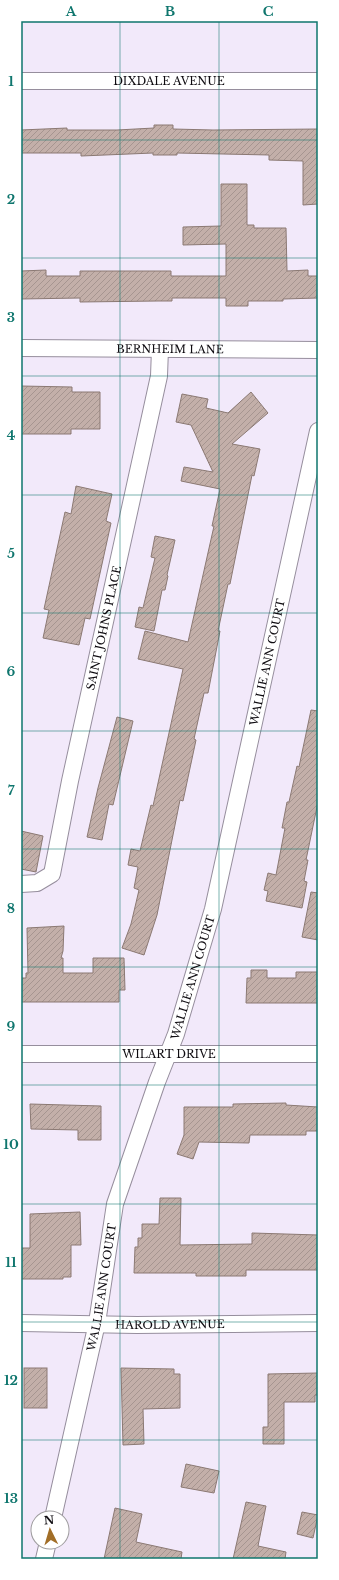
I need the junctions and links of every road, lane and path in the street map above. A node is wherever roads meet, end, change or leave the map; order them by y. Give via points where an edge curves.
1 (318, 80) edge
2 (21, 81) edge
3 (21, 348) edge
4 (160, 349) junction
5 (318, 350) edge
6 (318, 431) edge
7 (21, 884) edge
8 (21, 1054) edge
9 (168, 1054) junction
10 (318, 1054) edge
11 (318, 1322) edge
12 (21, 1323) edge
13 (97, 1323) junction
14 (56, 1510) edge

1 - 2 street, DIXDALE AVENUE
3 - 4 street, BERNHEIM LANE
4 - 5 street, BERNHEIM LANE
4 - 7 street, SAINT JOHNS PLACE via 159,376 70,780 52,874 36,884
6 - 9 street, WALLIE ANN COURT via 213,909
8 - 9 street, WILART DRIVE
9 - 10 street, WILART DRIVE
9 - 13 street, WALLIE ANN COURT via 115,1204
11 - 13 street, HAROLD AVENUE via 137,1325
12 - 13 street, HAROLD AVENUE
13 - 14 street, WALLIE ANN COURT

